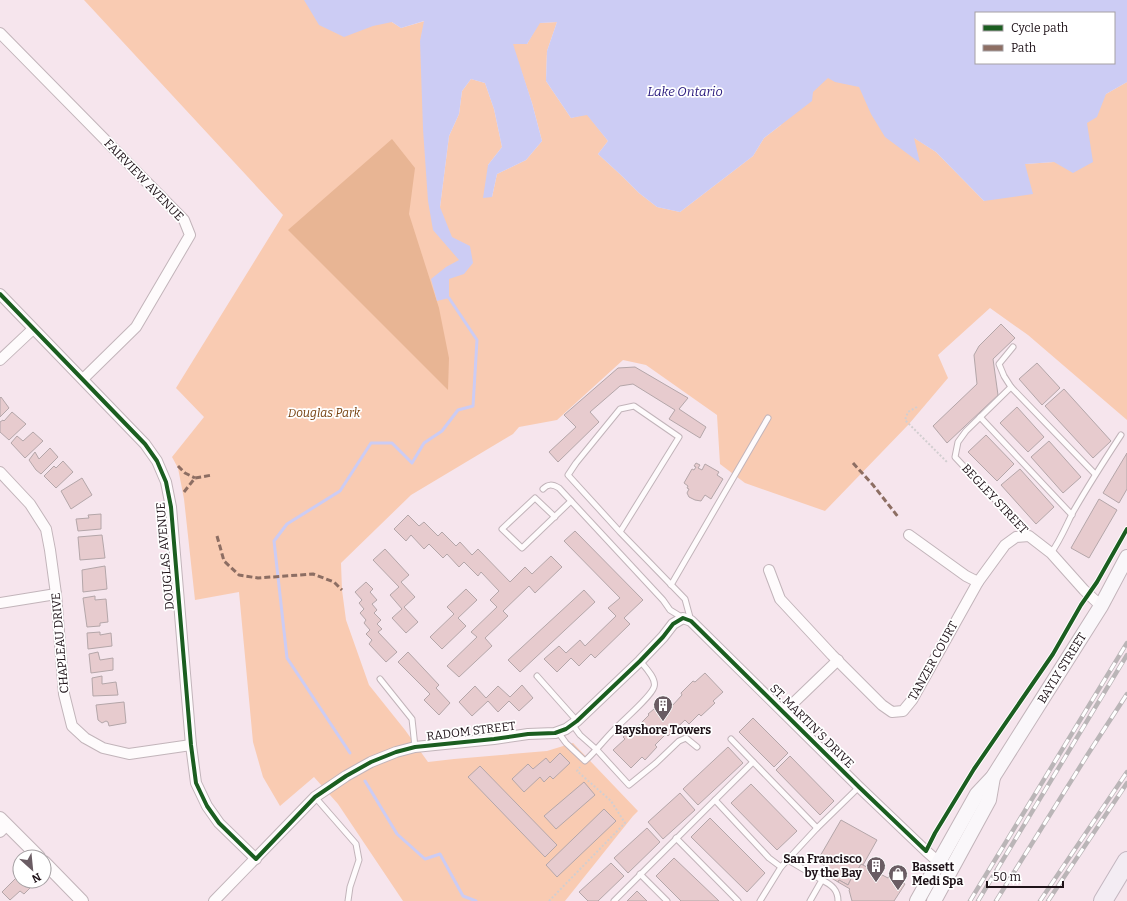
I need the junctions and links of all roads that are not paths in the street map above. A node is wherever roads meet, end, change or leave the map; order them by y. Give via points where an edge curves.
1 (0, 33) edge
2 (0, 294) edge
3 (33, 329) junction
4 (1013, 347) dead end
5 (0, 360) edge
6 (83, 379) junction
7 (1011, 387) junction
8 (980, 417) junction
9 (768, 418) dead end
10 (1121, 435) dead end
11 (0, 472) edge
12 (1095, 474) junction
13 (543, 489) dead end
14 (571, 501) junction
15 (1072, 515) junction
16 (554, 517) junction
17 (620, 532) junction
18 (909, 535) dead end
19 (1029, 536) junction
20 (1051, 554) junction
21 (1127, 557) edge
22 (769, 570) dead end
23 (978, 582) junction
24 (671, 585) junction
25 (56, 594) junction
26 (0, 602) edge
27 (1101, 606) junction
28 (687, 620) junction
29 (838, 660) junction
30 (640, 661) junction
31 (537, 676) dead end
32 (380, 679) dead end
33 (784, 712) junction
34 (575, 722) junction
35 (558, 732) junction
36 (730, 739) dead end
37 (191, 745) junction
38 (415, 747) junction
39 (697, 747) dead end
40 (597, 750) junction
41 (753, 762) junction
42 (859, 787) junction
43 (315, 797) junction
44 (715, 800) junction
45 (2, 825) edge
46 (817, 828) junction
47 (676, 838) junction
48 (30, 849) edge
49 (256, 859) junction
50 (788, 860) junction
51 (1127, 860) edge
52 (781, 867) junction
53 (944, 867) junction
54 (52, 870) edge
55 (640, 874) junction
56 (822, 880) junction
57 (82, 901) edge
58 (214, 901) edge
59 (348, 901) edge
60 (614, 901) edge
61 (667, 901) edge
62 (738, 901) edge
63 (760, 901) edge
64 (810, 901) edge
65 (838, 901) edge
66 (917, 901) edge
67 (934, 901) edge
68 (1103, 901) edge

1 - 6 street, FAIRVIEW AVENUE via 184,220 190,235 136,327
2 - 3 street, DOUGLAS AVENUE
3 - 5 street
3 - 6 street, DOUGLAS AVENUE
4 - 7 lane via 999,364
6 - 37 street, DOUGLAS AVENUE via 145,444 157,461 166,482 171,507
7 - 8 lane, BEGLEY STREET
7 - 12 lane
8 - 15 lane
8 - 19 lane, BEGLEY STREET via 958,442 955,457
9 - 24 lane
10 - 12 lane
11 - 25 street, CHAPLEAU DRIVE via 30,504 46,529
12 - 15 lane
13 - 14 lane, ST. MARTIN'S DRIVE via 547,485 553,485
14 - 16 lane
14 - 28 lane, ST. MARTIN'S DRIVE via 670,610
15 - 20 lane
16 - 16 lane via 535,498 502,529 522,548
17 - 17 lane via 568,475 620,409 634,406 679,437
17 - 24 lane
18 - 23 street
19 - 20 street, BEGLEY STREET
19 - 23 street, TANZER COURT via 1016,537 1006,545
20 - 27 street, BEGLEY STREET
21 - 27 main road, BAYLY STREET
22 - 29 street, TANZER COURT via 780,599
23 - 29 street, TANZER COURT via 912,700 903,711 892,712 882,705
24 - 28 lane via 685,599
25 - 26 street
25 - 37 street, CHAPLEAU DRIVE via 64,694 72,726 85,738 103,748 129,754
27 - 53 main road, BAYLY STREET via 992,777 977,794
28 - 30 street, RADOM STREET via 673,624
28 - 33 street, ST. MARTIN'S DRIVE
29 - 33 street
30 - 34 street, RADOM STREET
30 - 40 lane via 648,670 654,688
31 - 34 lane
32 - 38 lane via 412,719
33 - 42 street, ST. MARTIN'S DRIVE
34 - 35 street, RADOM STREET
34 - 40 lane via 580,735
35 - 38 street, RADOM STREET
35 - 40 lane via 585,762
36 - 41 lane
37 - 49 street, DOUGLAS AVENUE via 196,783 208,806 219,823
38 - 43 street, RADOM STREET via 371,762
39 - 40 lane via 686,738 678,741 629,785
41 - 44 lane
41 - 46 lane
42 - 46 lane
42 - 53 street, ST. MARTIN'S DRIVE
43 - 49 street, RADOM STREET
43 - 59 lane via 356,844 359,860
44 - 47 lane
44 - 52 lane via 769,858
45 - 48 street
46 - 50 lane
47 - 55 lane
47 - 62 lane
49 - 58 street, RADOM STREET
50 - 52 lane
50 - 56 lane
51 - 68 highway
52 - 63 lane
53 - 66 main road, BAYLY STREET
53 - 67 main road, BAYLY STREET
54 - 57 street
55 - 60 lane
55 - 61 lane
56 - 64 lane
56 - 65 lane via 836,891

